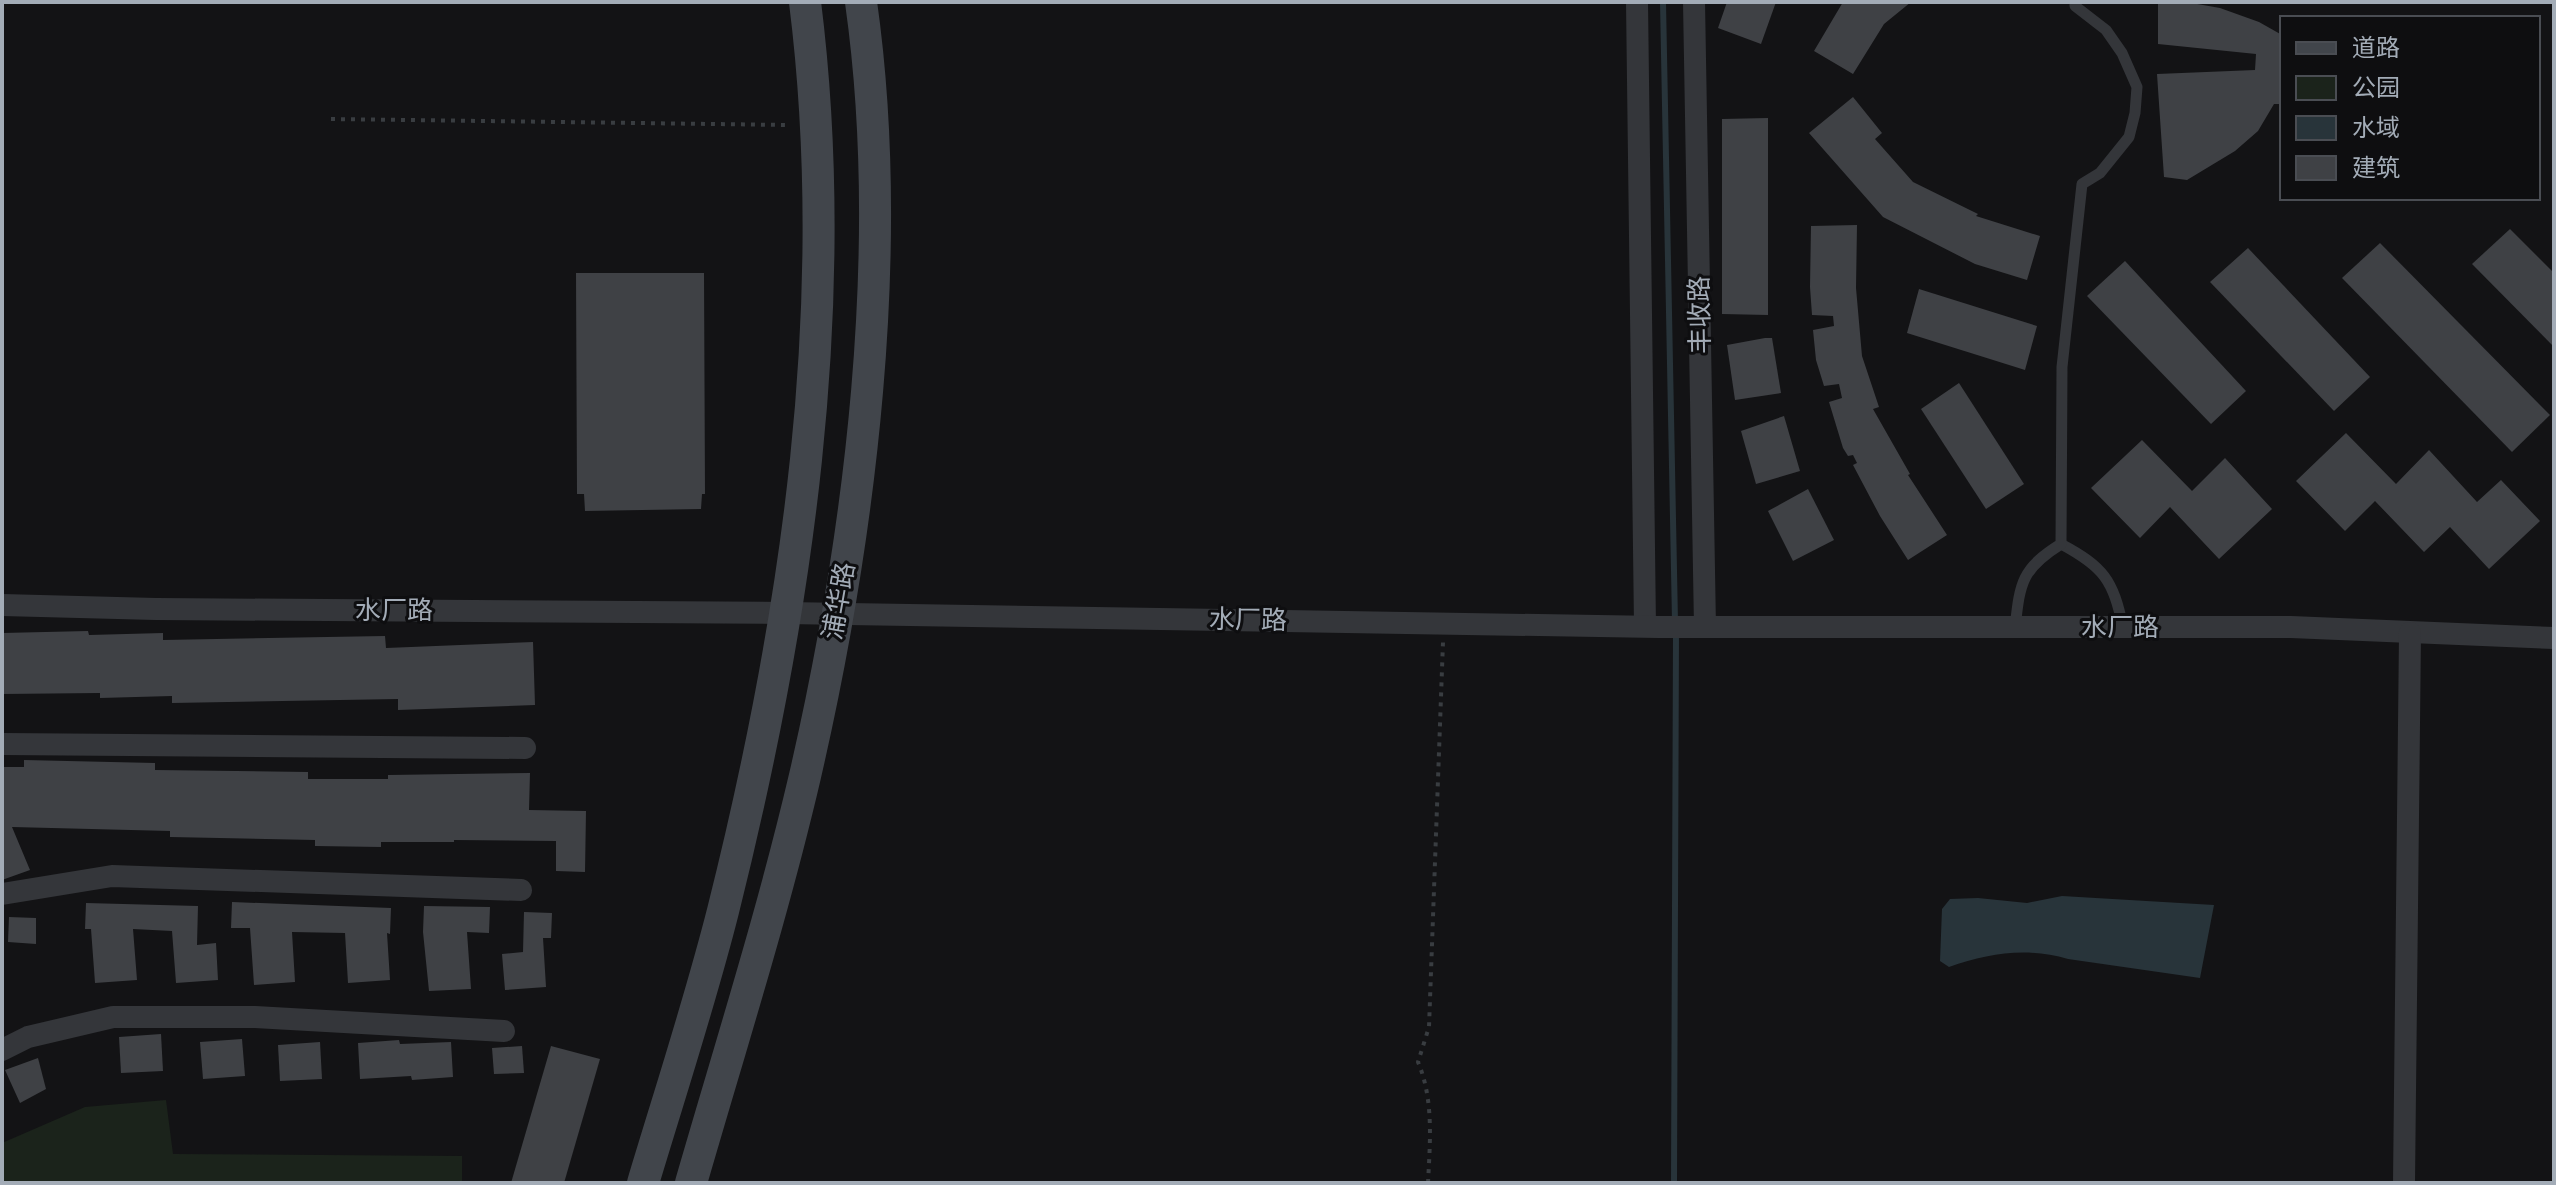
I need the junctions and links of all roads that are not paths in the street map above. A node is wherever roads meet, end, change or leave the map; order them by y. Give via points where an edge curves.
1 (805, 2) edge
2 (861, 2) edge
3 (1637, 2) edge
4 (1694, 2) edge
5 (2075, 2) edge
6 (2061, 544) junction
7 (2, 605) edge
8 (786, 613) junction
9 (838, 614) junction
10 (1651, 627) junction
11 (1695, 627) junction
12 (2123, 627) junction
13 (2015, 628) junction
14 (2410, 633) junction
15 (2554, 638) edge
16 (2, 744) edge
17 (525, 748) dead end
18 (521, 890) dead end
19 (2, 894) edge
20 (504, 1031) dead end
21 (2, 1050) edge
22 (643, 1183) edge
23 (691, 1183) edge
24 (2404, 1183) edge

1 - 8 main road, 浦华路 via 818,246 812,397
2 - 9 main road, 浦华路 via 874,170 872,308
3 - 10 street
4 - 11 street, 丰收路
5 - 6 lane via 2106,30 2137,87 2129,137 2100,173 2082,184 2062,367
6 - 12 lane via 2088,558 2106,578
6 - 13 lane via 2025,575
7 - 8 street, 水厂路
8 - 9 street, 水厂路
8 - 22 main road, 浦华路 via 722,914
9 - 10 street, 水厂路
9 - 23 main road, 浦华路 via 801,790
10 - 11 street, 水厂路
11 - 13 street, 水厂路
12 - 13 street, 水厂路
12 - 14 street, 水厂路
14 - 15 street, 水厂路
14 - 24 street
16 - 17 street
18 - 19 street via 112,876
20 - 21 street via 255,1017 113,1017 28,1037

